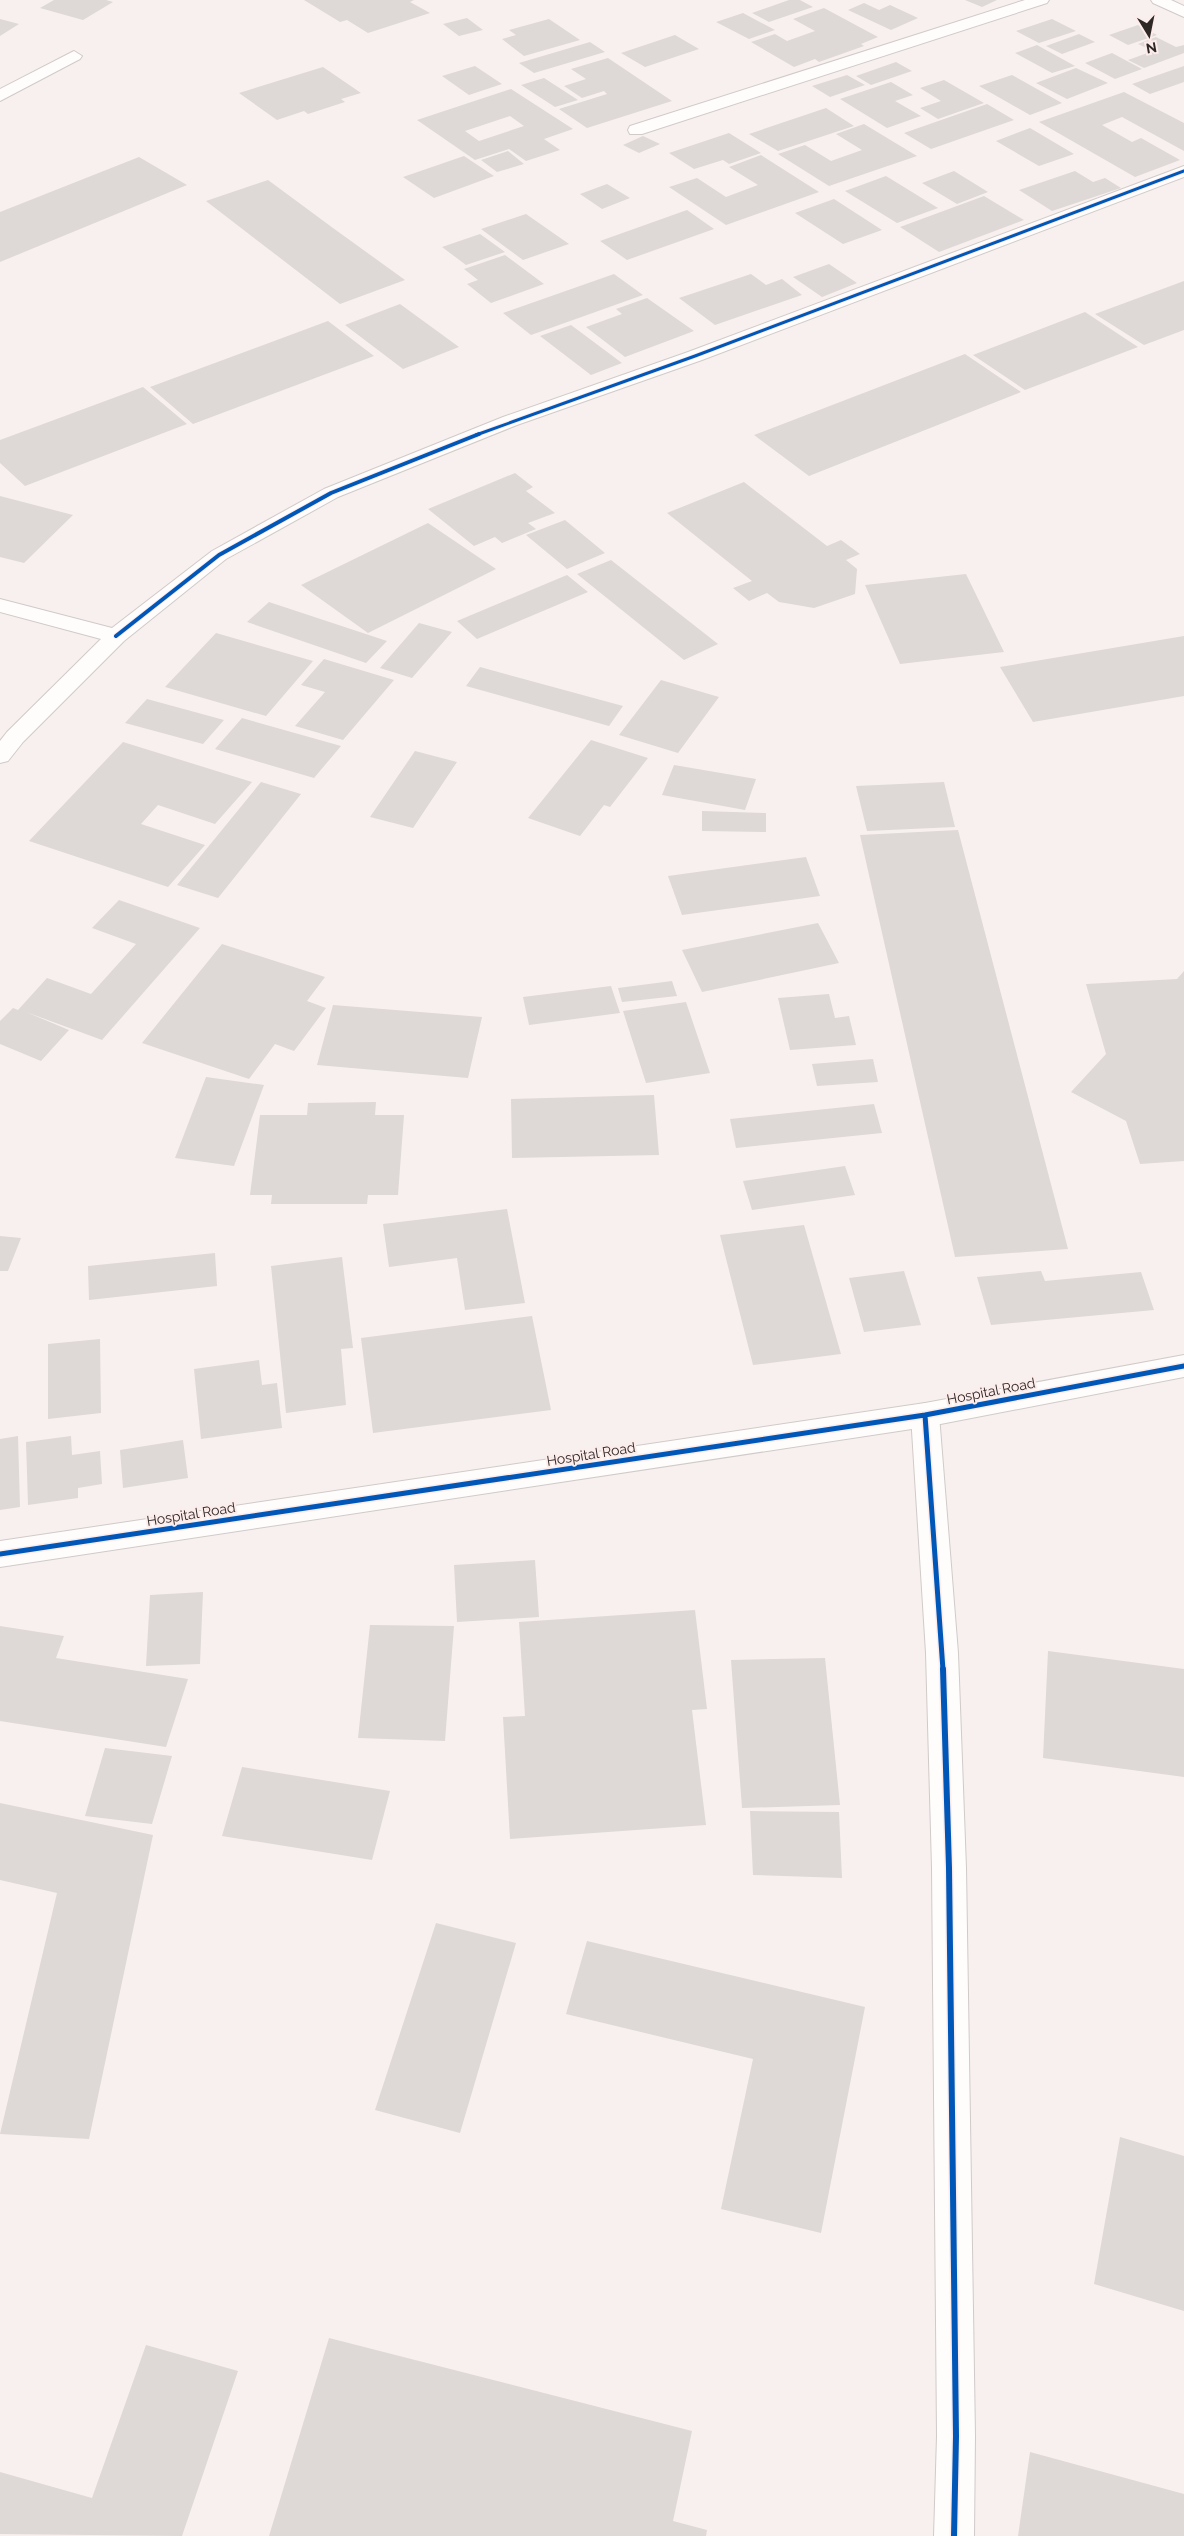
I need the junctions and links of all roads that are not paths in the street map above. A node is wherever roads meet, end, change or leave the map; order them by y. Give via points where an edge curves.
1 (1041, 0) edge
2 (1159, 0) edge
3 (1184, 12) edge
4 (74, 56) dead end
5 (0, 96) edge
6 (636, 130) dead end
7 (1184, 171) edge
8 (0, 605) edge
9 (116, 636) junction
10 (0, 756) edge
11 (1184, 1366) edge
12 (924, 1415) junction
13 (0, 1554) edge
14 (954, 2536) edge

1 - 6 street
2 - 3 street
4 - 5 street
7 - 9 street via 331,492 219,555
8 - 9 street
9 - 10 street
11 - 12 street, Hospital Road
12 - 13 street, Hospital Road
12 - 14 street via 942,1652 949,1858 956,2436

